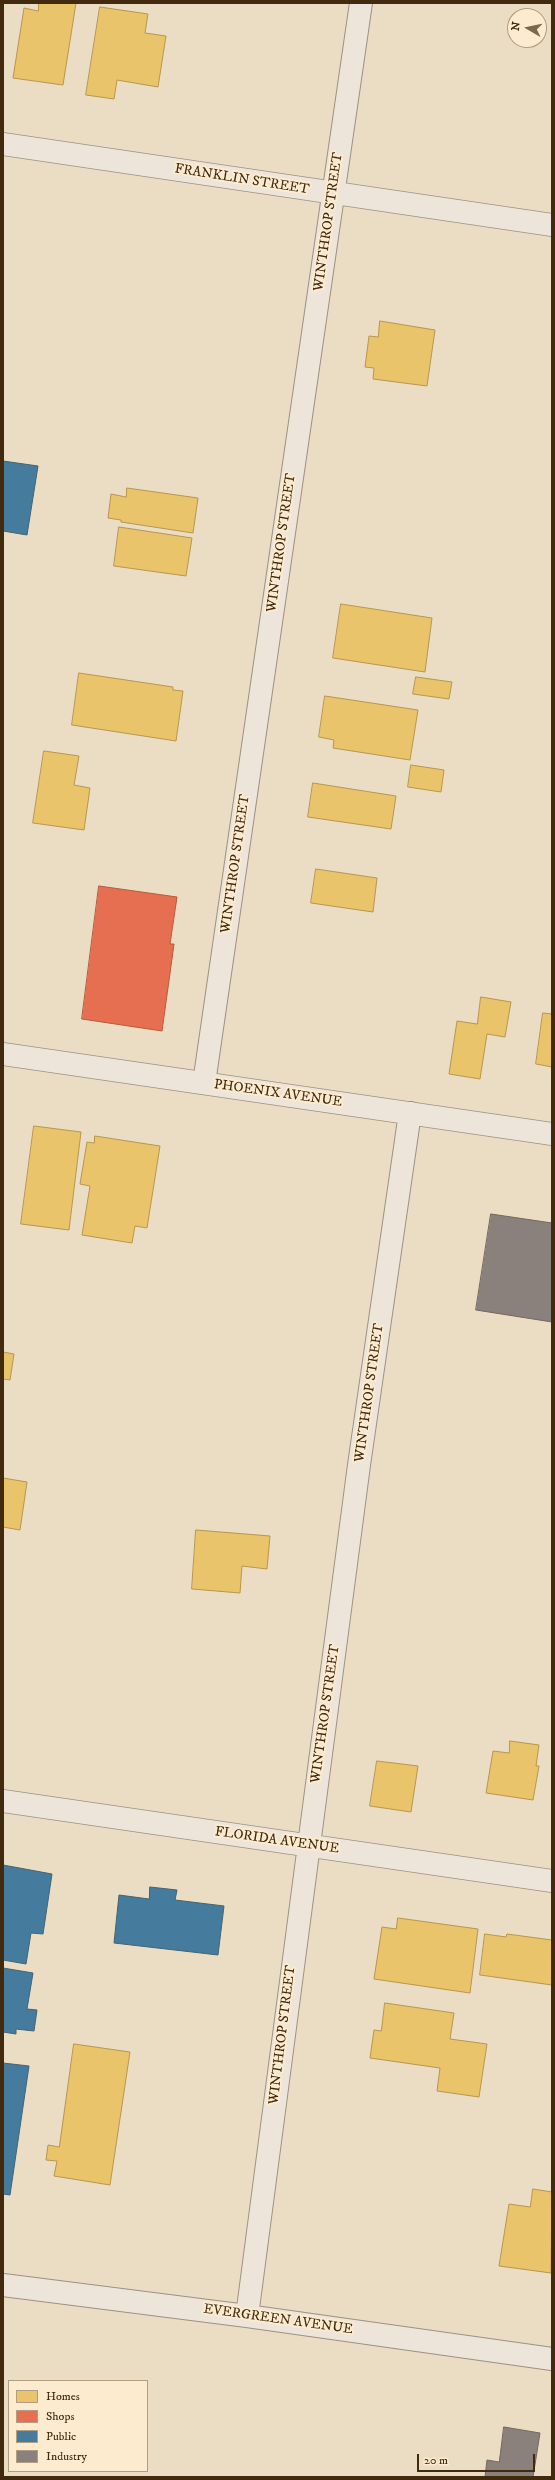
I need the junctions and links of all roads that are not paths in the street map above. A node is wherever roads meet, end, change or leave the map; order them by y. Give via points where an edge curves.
1 (361, 3) edge
2 (3, 144) edge
3 (334, 194) junction
4 (552, 225) edge
5 (3, 1054) edge
6 (204, 1083) junction
7 (410, 1113) junction
8 (552, 1134) edge
9 (3, 1801) edge
10 (308, 1846) junction
11 (552, 1881) edge
12 (3, 2285) edge
13 (247, 2316) junction
14 (552, 2359) edge

1 - 3 street, WINTHROP STREET
2 - 3 street, FRANKLIN STREET
3 - 4 street, FRANKLIN STREET
3 - 6 street, WINTHROP STREET
5 - 6 street, PHOENIX AVENUE
6 - 7 street, PHOENIX AVENUE
7 - 8 street, PHOENIX AVENUE
7 - 10 street, WINTHROP STREET via 358,1472
9 - 10 street, FLORIDA AVENUE
10 - 11 street, FLORIDA AVENUE
10 - 13 street, WINTHROP STREET
12 - 13 street, EVERGREEN AVENUE
13 - 14 street, EVERGREEN AVENUE

